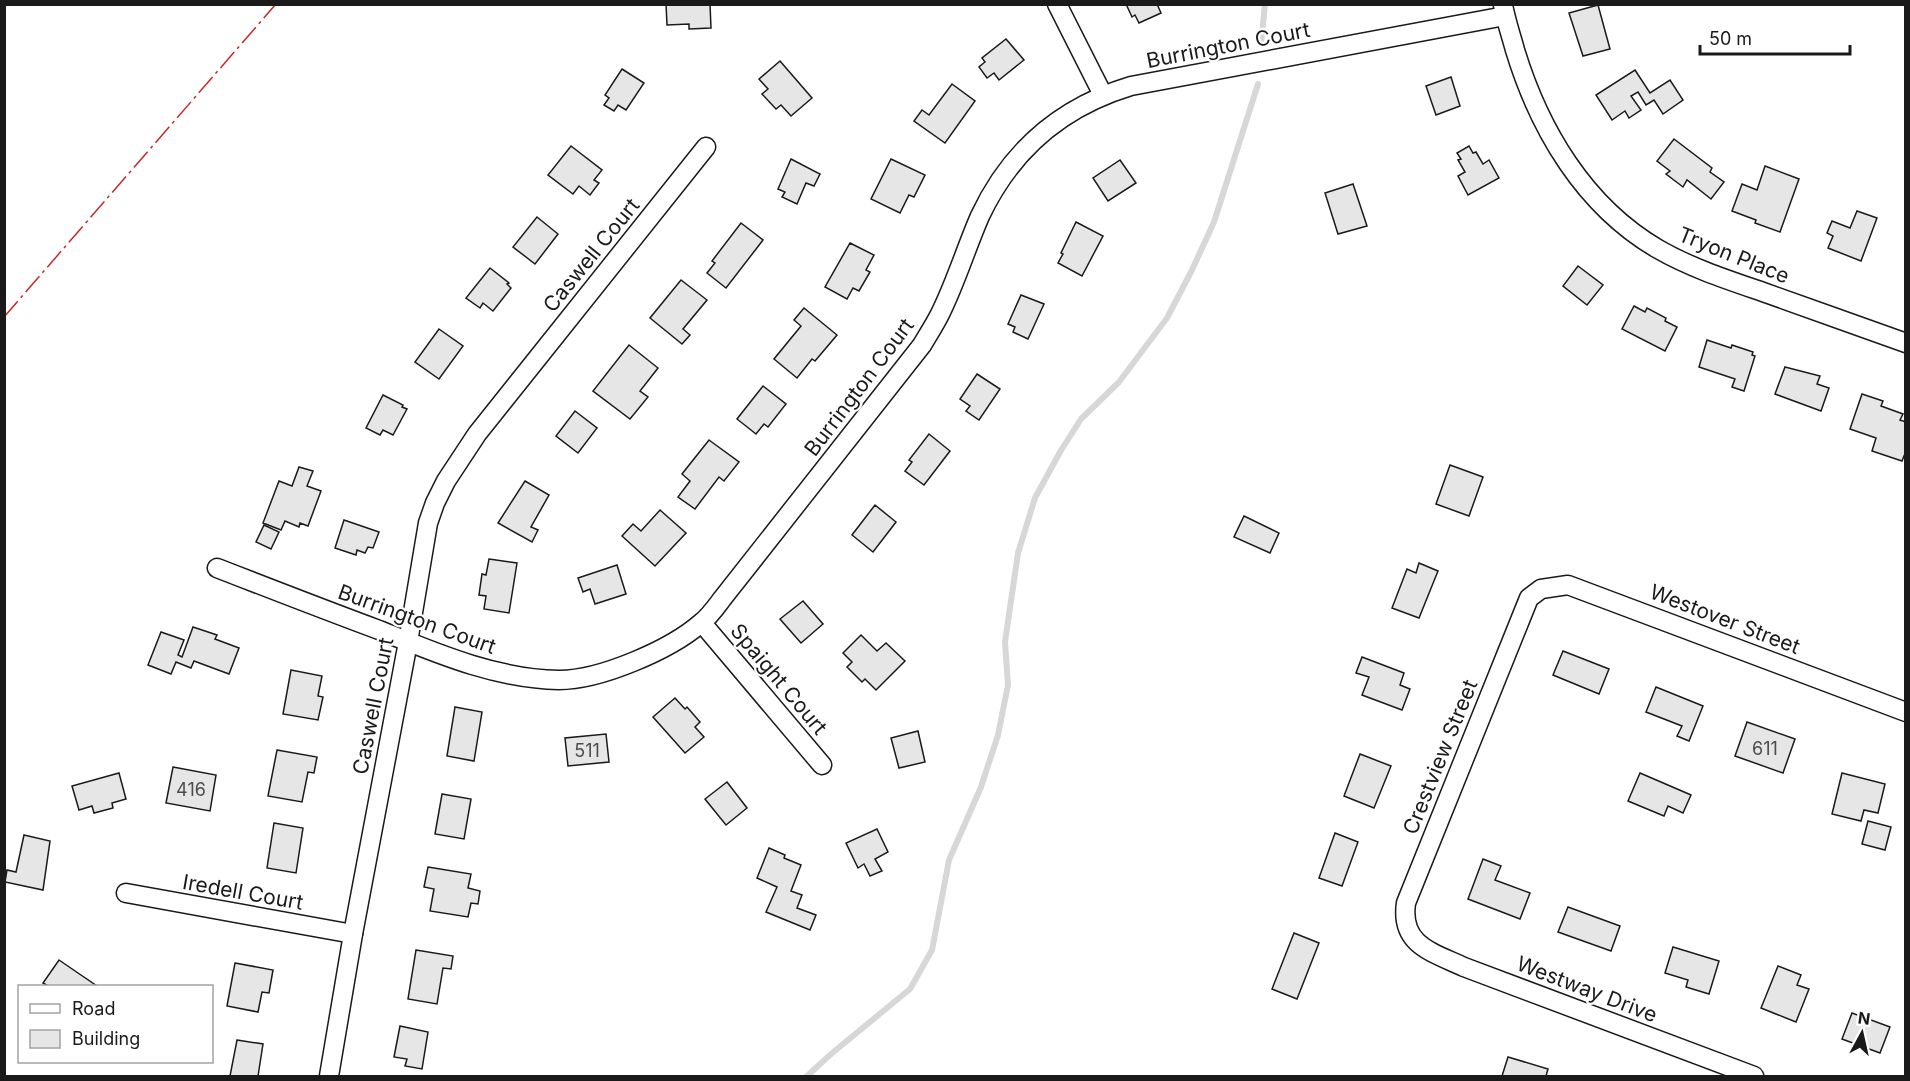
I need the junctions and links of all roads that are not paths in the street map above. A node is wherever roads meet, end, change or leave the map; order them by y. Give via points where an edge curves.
1 (1057, 4) edge
2 (1504, 10) edge
3 (1103, 95) junction
4 (706, 147) dead end
5 (1905, 343) edge
6 (217, 568) dead end
7 (1528, 598) joint
8 (702, 623) junction
9 (408, 642) junction
10 (1905, 712) edge
11 (822, 765) dead end
12 (126, 893) dead end
13 (352, 934) junction
14 (1410, 935) joint
15 (329, 1077) edge
16 (1754, 1077) edge

1 - 3 street
2 - 3 street, Burrington Court
2 - 5 street, Tryon Place via 1525,81 1551,138 1587,189 1632,231 1658,249 1702,270
3 - 8 street, Burrington Court via 1047,128 1009,166 981,216 940,314 922,345
4 - 9 street, Caswell Court via 477,434 446,481 428,523
6 - 9 street, Burrington Court
7 - 10 street, Westover Street via 1541,589 1568,585
7 - 14 street, Crestview Street via 1406,903 1404,916
8 - 9 street, Burrington Court via 664,647 615,669 561,680 478,667
8 - 11 street, Spaight Court
9 - 13 street, Caswell Court
12 - 13 street, Iredell Court
13 - 15 street, Caswell Court
14 - 16 street, Westway Drive via 1432,952 1464,967

